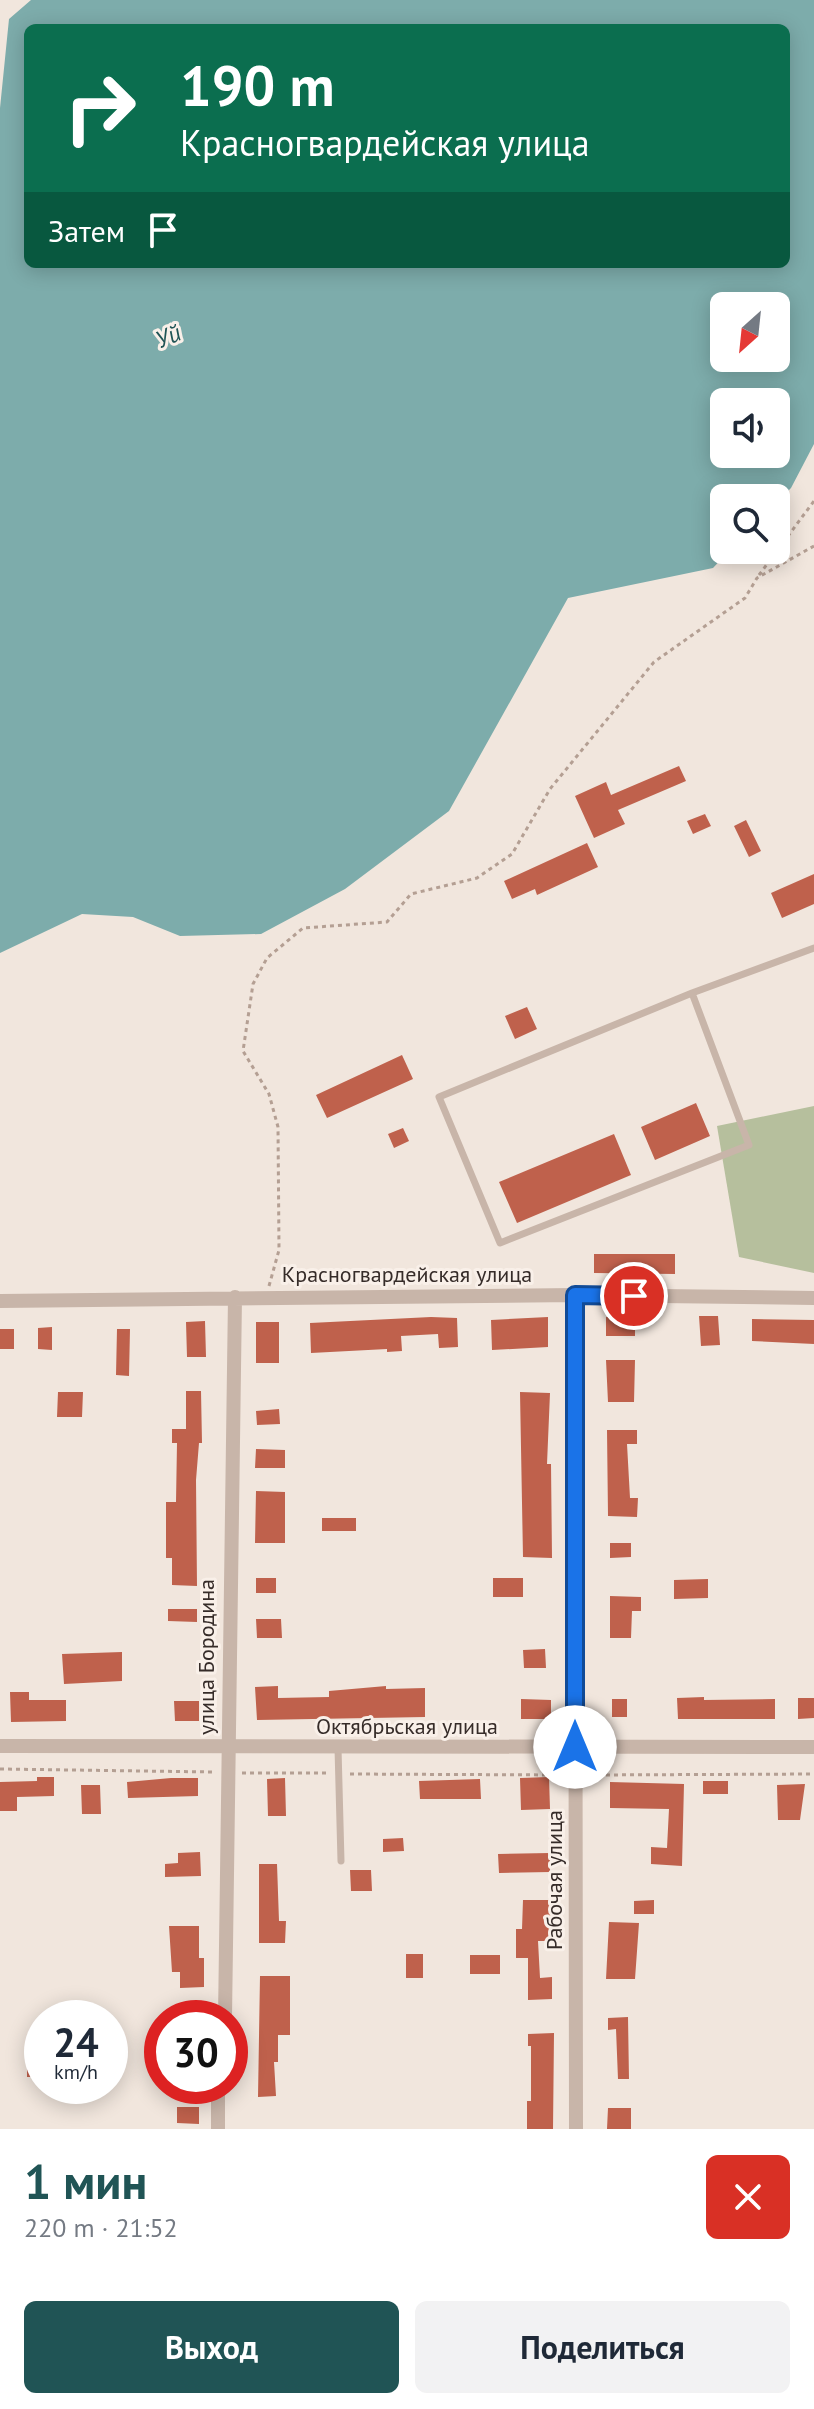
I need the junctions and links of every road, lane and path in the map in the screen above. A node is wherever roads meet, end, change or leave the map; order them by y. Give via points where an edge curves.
1 (814, 501) edge
2 (814, 546) edge
3 (757, 578) junction
4 (814, 948) edge
5 (692, 993) junction
6 (575, 1295) junction
7 (235, 1297) junction
8 (265, 1297) junction
9 (814, 1298) edge
10 (0, 1301) edge
11 (0, 1746) edge
12 (575, 1747) junction
13 (814, 1747) edge
14 (338, 1748) junction
15 (228, 1749) junction
16 (0, 1769) edge
17 (228, 1773) junction
18 (338, 1773) junction
19 (814, 1774) edge
20 (576, 1775) junction
21 (341, 1861) dead end
22 (225, 2000) edge
23 (218, 2104) edge
24 (218, 2129) edge
25 (576, 2129) edge

1 - 3 path
2 - 3 path
3 - 8 path via 745,598 654,662 550,789 512,854 477,878 411,894 387,922 303,928 267,958 253,984 243,1051 269,1094 278,1127 279,1250
4 - 5 lane
5 - 5 lane via 439,1097 500,1243 749,1145
6 - 8 street, Красногвардейская улица
6 - 9 street, Красногвардейская улица
6 - 12 street, Рабочая улица
7 - 8 street, Красногвардейская улица
7 - 10 street, Красногвардейская улица
7 - 15 street, улица Бородина
11 - 15 street, Октябрьская улица
12 - 13 street, Октябрьская улица
12 - 14 street, Октябрьская улица
12 - 20 street, Рабочая улица
14 - 15 street, Октябрьская улица
14 - 18 lane
15 - 17 street, улица Бородина
16 - 17 path
17 - 18 path
17 - 22 street, улица Бородина
18 - 20 path
18 - 21 lane
19 - 20 path
20 - 25 street, Рабочая улица
23 - 24 street

